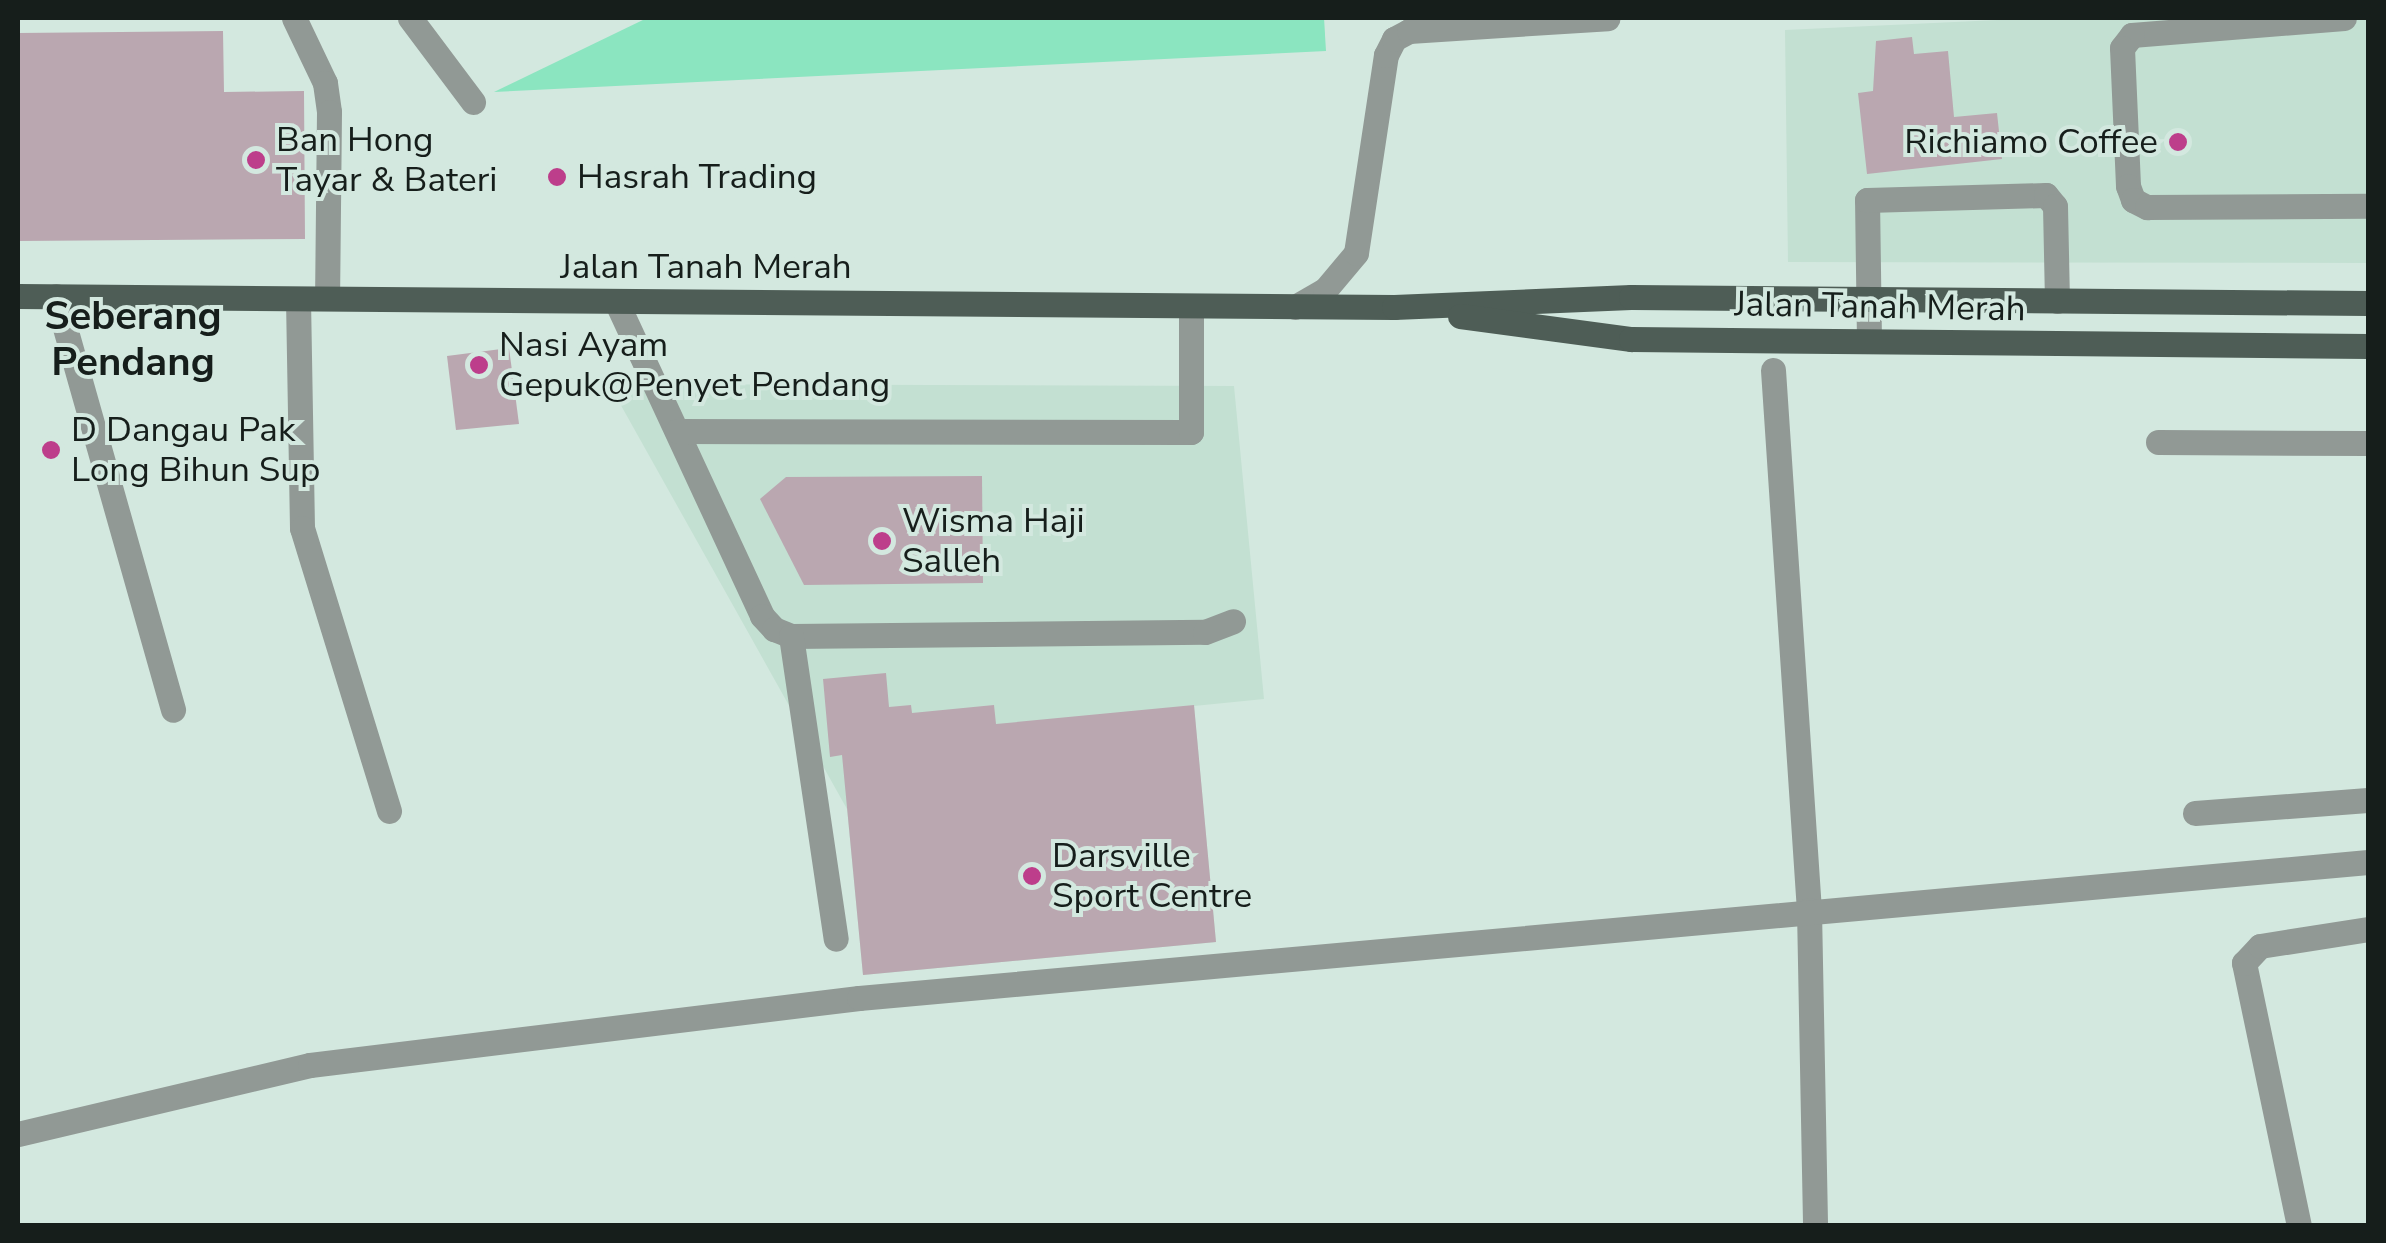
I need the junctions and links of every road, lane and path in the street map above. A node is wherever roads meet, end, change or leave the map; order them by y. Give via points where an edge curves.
1 (294, 18) edge
2 (410, 18) edge
3 (1608, 18) edge
4 (2344, 18) edge
5 (473, 102) dead end
6 (2368, 206) edge
7 (18, 296) edge
8 (56, 296) junction
9 (298, 298) junction
10 (327, 298) junction
11 (1867, 300) junction
12 (616, 301) junction
13 (2057, 301) junction
14 (2368, 303) edge
15 (1191, 306) junction
16 (1295, 307) junction
17 (1394, 307) junction
18 (1869, 341) junction
19 (2368, 346) edge
20 (1773, 370) dead end
21 (677, 431) junction
22 (2158, 442) dead end
23 (2368, 443) edge
24 (1232, 622) dead end
25 (791, 636) junction
26 (173, 710) dead end
27 (2368, 800) edge
28 (388, 811) dead end
29 (2195, 813) dead end
30 (2368, 862) edge
31 (1809, 910) junction
32 (2368, 929) edge
33 (836, 939) dead end
34 (18, 1134) edge
35 (1815, 1226) edge
36 (2299, 1226) edge

1 - 10 street via 325,83 329,112
2 - 5 street
3 - 16 street via 1409,31 1394,38 1356,253 1324,290
4 - 6 street via 2132,34 2122,48 2133,200 2146,207
7 - 8 main road, Jalan Tanah Merah
8 - 9 main road, Jalan Tanah Merah
8 - 26 street
9 - 10 main road, Jalan Tanah Merah
9 - 28 street via 302,528
10 - 12 main road, Jalan Tanah Merah
11 - 13 main road, Jalan Tanah Merah
11 - 13 street via 1867,200 2046,195 2055,206
11 - 17 main road, Jalan Tanah Merah via 1631,298
11 - 18 street
12 - 15 main road, Jalan Tanah Merah
12 - 21 street
13 - 14 main road, Jalan Tanah Merah
15 - 16 main road, Jalan Tanah Merah
15 - 21 street via 1191,432
16 - 17 main road, Jalan Tanah Merah
17 - 18 main road, Jalan Tanah Merah via 1631,340
18 - 19 main road, Jalan Tanah Merah
20 - 31 street
21 - 25 street via 762,616
22 - 23 street
24 - 25 street via 1206,632
25 - 33 street
27 - 29 street
30 - 31 street
31 - 34 street via 859,998 330,1062
31 - 35 street
32 - 36 street via 2260,946 2244,963

